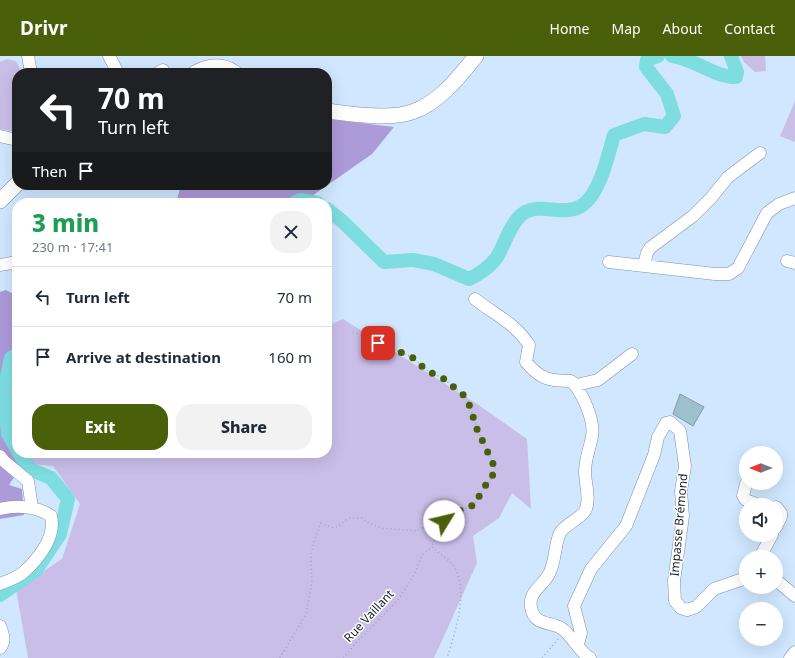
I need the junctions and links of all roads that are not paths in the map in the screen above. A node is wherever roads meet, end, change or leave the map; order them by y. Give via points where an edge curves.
1 (28, 56) edge
2 (108, 56) edge
3 (476, 56) edge
4 (30, 68) edge
5 (115, 68) edge
6 (210, 68) edge
7 (222, 68) edge
8 (332, 111) edge
9 (0, 136) edge
10 (12, 139) edge
11 (760, 153) dead end
12 (12, 189) edge
13 (795, 198) edge
14 (0, 201) edge
15 (609, 262) dead end
16 (12, 263) edge
17 (0, 265) edge
18 (644, 265) junction
19 (475, 299) dead end
20 (632, 354) dead end
21 (576, 385) junction
22 (0, 456) edge
23 (32, 508) junction
24 (0, 509) edge
25 (739, 580) edge
26 (0, 584) edge
27 (783, 586) edge
28 (795, 596) edge
29 (0, 626) edge
30 (578, 644) junction
31 (0, 648) edge
32 (795, 652) edge
33 (590, 658) edge
34 (790, 658) edge

1 - 4 street
2 - 5 street
3 - 8 main road via 442,93 412,112 381,115
6 - 7 main road
9 - 10 street
11 - 18 street via 728,177 692,216 650,248
12 - 14 main road
13 - 18 street via 779,204 767,213 738,268 729,274
15 - 18 street
16 - 17 street
19 - 21 street via 521,332 529,345 526,362 533,370 542,377 554,381 571,381
20 - 21 street via 598,380
21 - 30 street via 591,420 592,436 585,458 585,510 577,520 560,532 549,574 534,591 531,607 539,621 560,628
22 - 23 street via 28,481
23 - 24 street
23 - 26 street via 44,510 51,516 51,534 43,550 24,572
25 - 30 street, Impasse Brémond via 714,589 696,607 687,610 681,608 676,601 674,581 683,516 681,491 685,466 680,431 670,422 666,422 658,437 654,455 626,526 591,569 574,606 580,633
27 - 28 street
29 - 31 street via 4,637
30 - 33 street via 581,652
32 - 34 street

